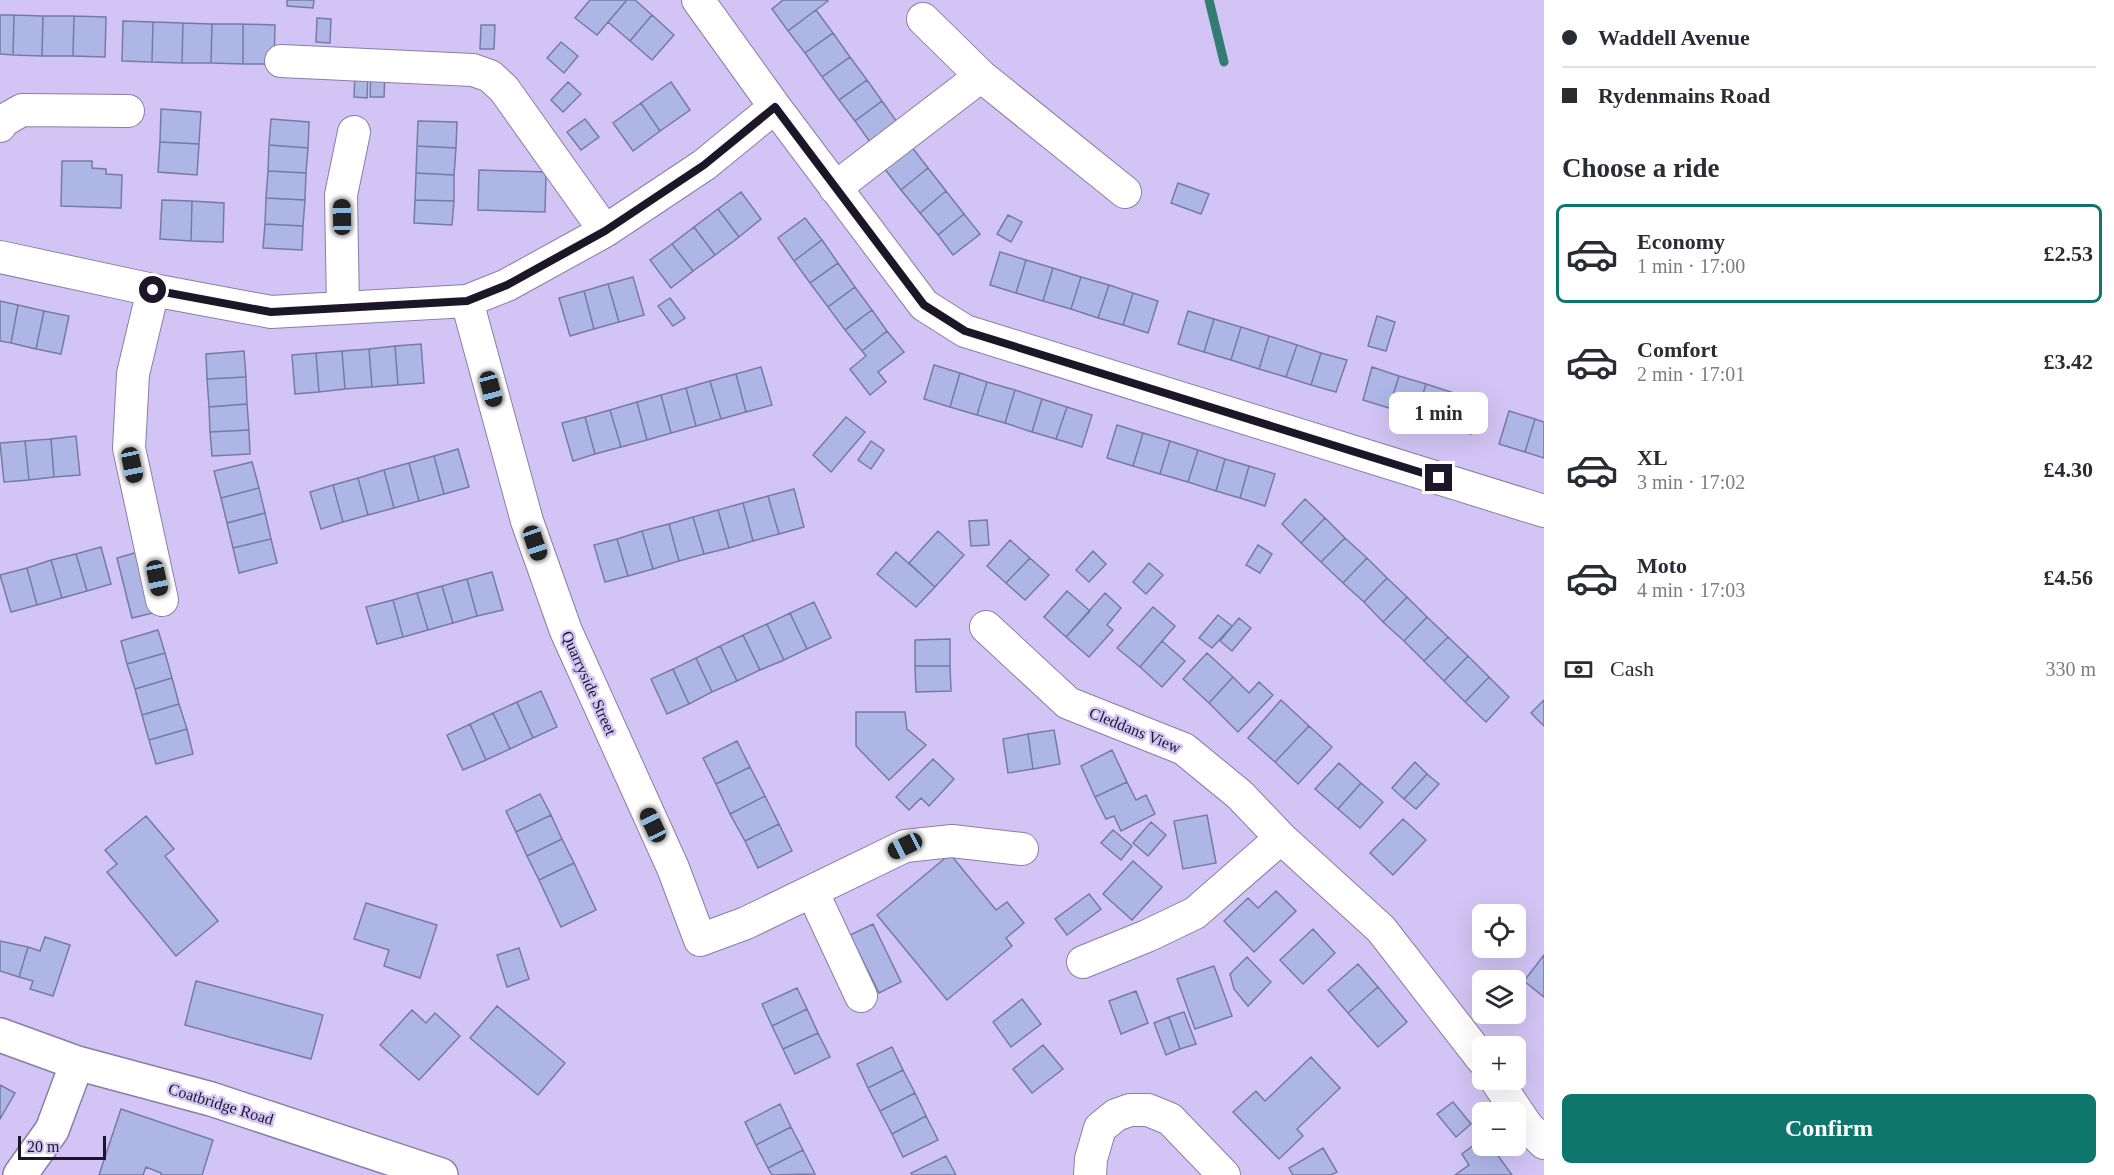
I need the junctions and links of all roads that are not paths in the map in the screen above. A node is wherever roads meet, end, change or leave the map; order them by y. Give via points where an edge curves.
1 (698, 0) edge
2 (923, 19) dead end
3 (281, 62) dead end
4 (981, 76) junction
5 (775, 107) junction
6 (128, 111) dead end
7 (0, 126) edge
8 (354, 132) dead end
9 (835, 188) junction
10 (1125, 192) dead end
11 (605, 231) junction
12 (0, 257) edge
13 (153, 290) junction
14 (467, 301) junction
15 (344, 307) junction
16 (1544, 511) edge
17 (162, 600) dead end
18 (986, 627) dead end
19 (1281, 838) junction
20 (1022, 849) dead end
21 (812, 891) junction
22 (1083, 962) dead end
23 (861, 996) dead end
24 (0, 1035) edge
25 (1472, 1046) edge
26 (77, 1064) junction
27 (1503, 1090) edge
28 (1544, 1143) edge
29 (403, 1168) edge
30 (20, 1175) edge
31 (441, 1175) edge
32 (1090, 1175) edge
33 (1224, 1175) edge

1 - 5 street
2 - 4 street
3 - 11 street via 473,70 490,76 504,89
4 - 9 street
4 - 10 street
5 - 9 street
5 - 11 street via 704,165
6 - 7 street via 22,110
8 - 15 street via 341,195
9 - 16 street via 924,305 965,331
11 - 14 street via 507,285
12 - 13 street
13 - 15 street via 271,312
13 - 17 street via 133,374 129,448
14 - 15 street
14 - 21 street, Quarryside Street via 527,521 566,631 673,868 700,940
18 - 19 street, Cleddans View via 1068,703 1184,749 1240,795
19 - 22 street via 1195,913
19 - 25 street, Cleddans View via 1381,929
20 - 21 street, Quarryside Street via 952,841 905,846
21 - 23 street
24 - 26 main road, Coatbridge Road
26 - 29 main road, Coatbridge Road via 211,1099
26 - 30 main road via 52,1130
27 - 28 street
29 - 31 main road, Coatbridge Road
32 - 33 street via 1100,1128 1130,1110 1148,1110 1170,1119

